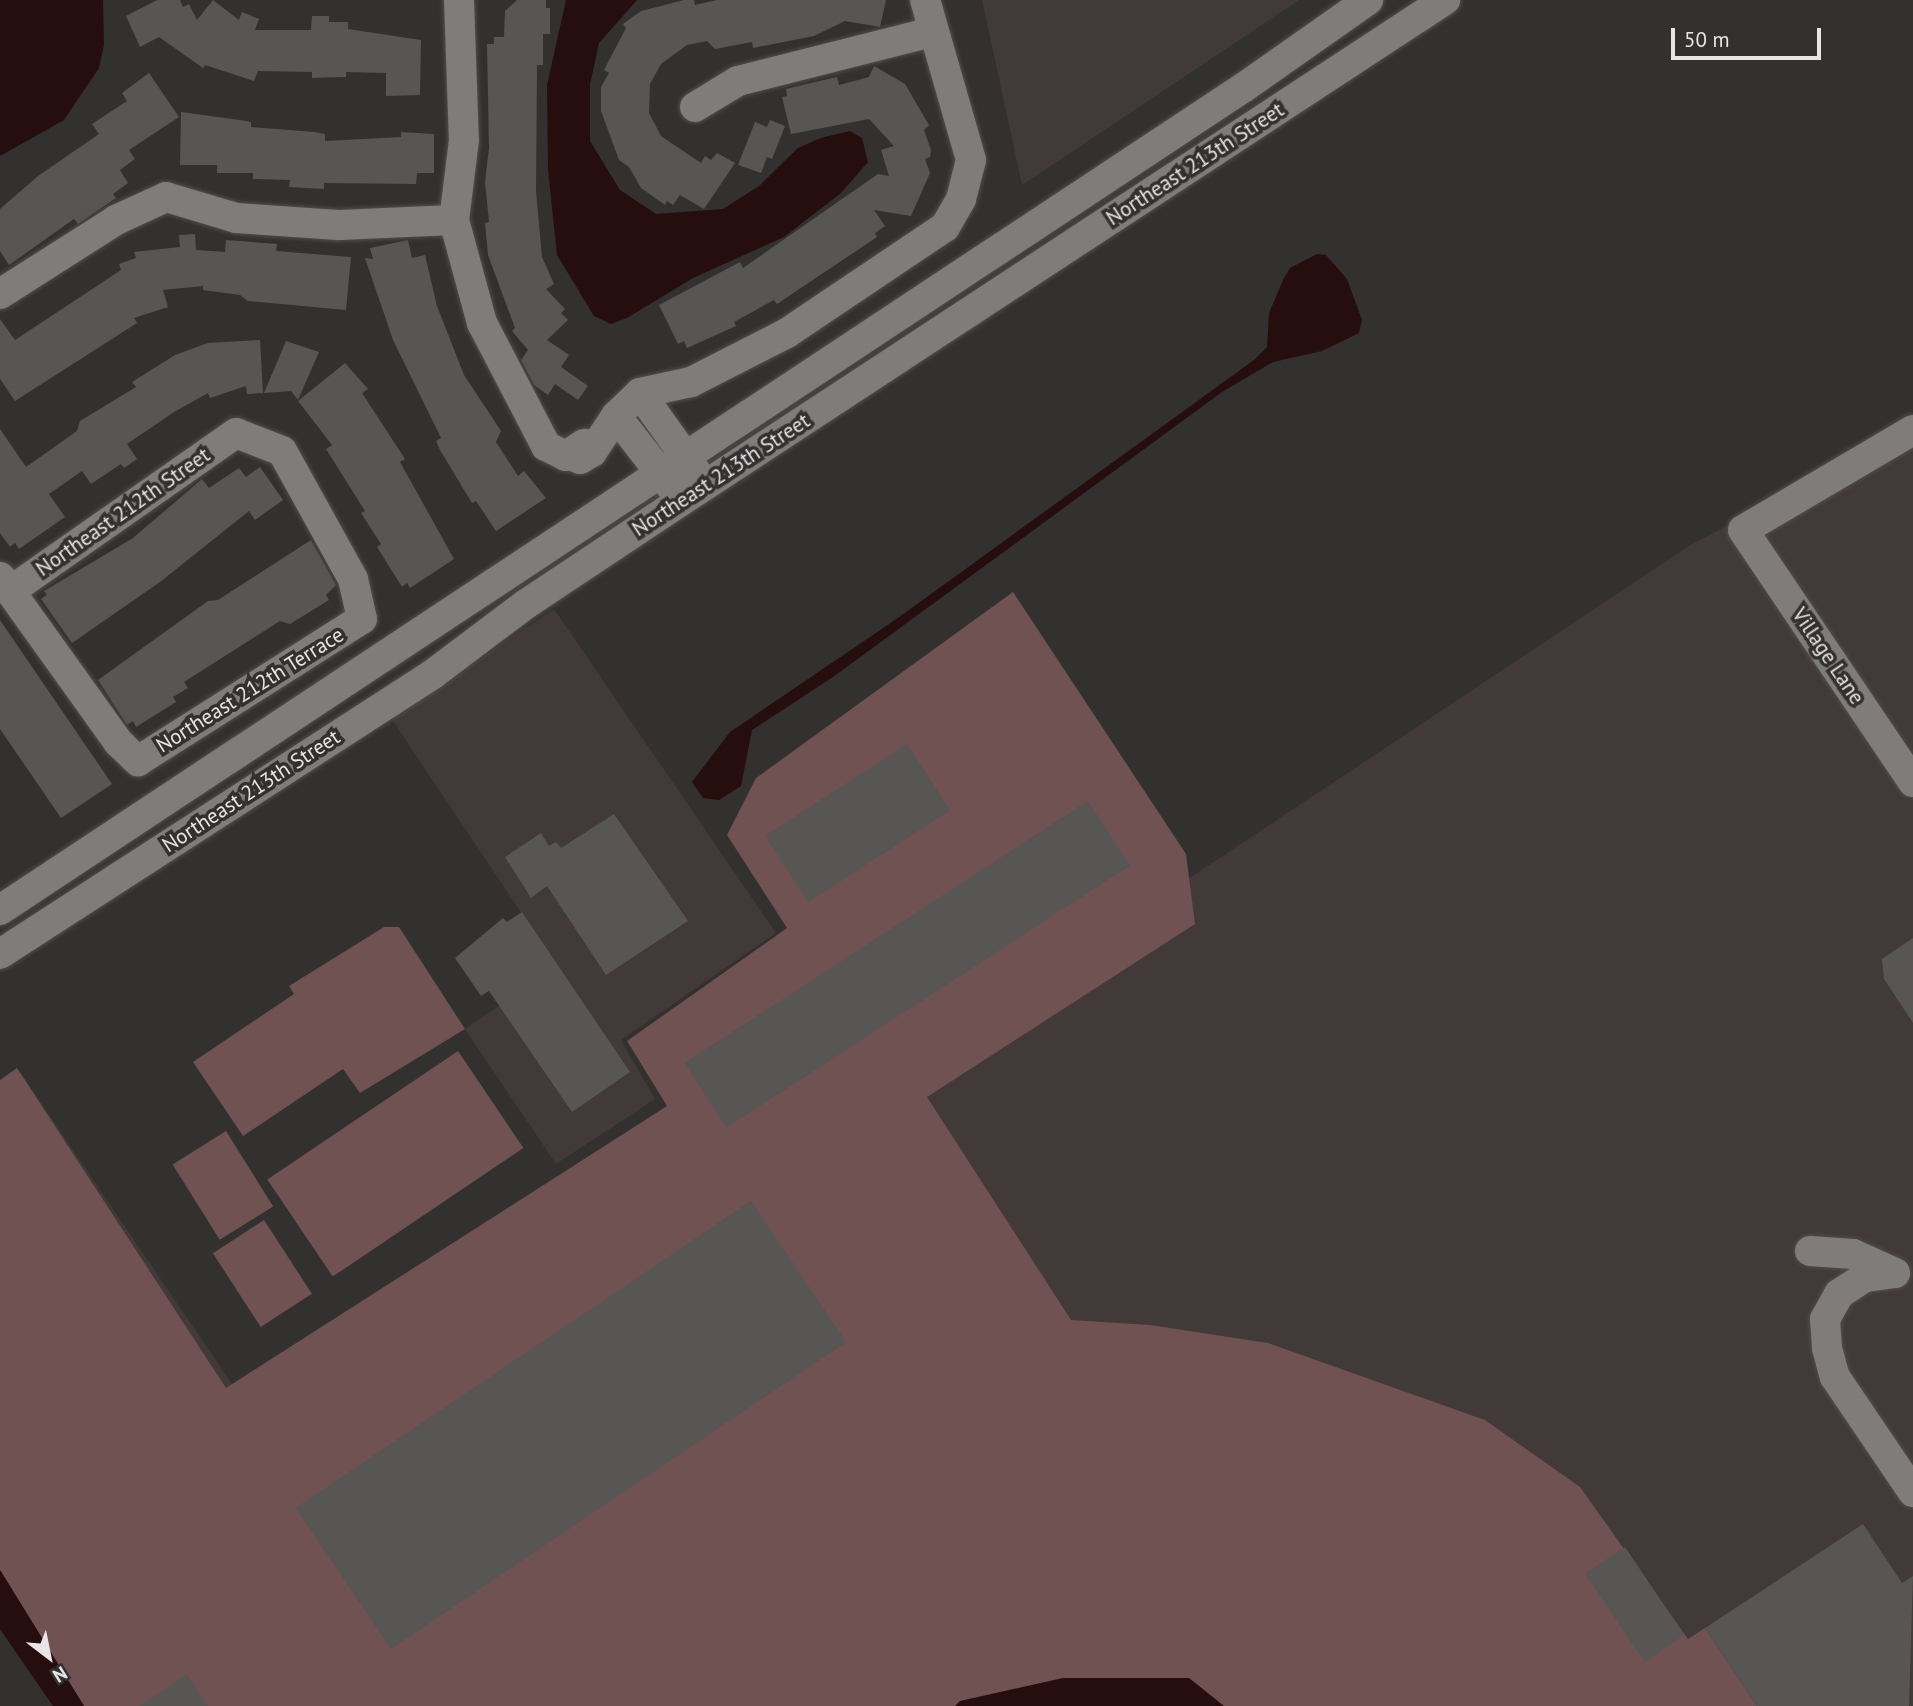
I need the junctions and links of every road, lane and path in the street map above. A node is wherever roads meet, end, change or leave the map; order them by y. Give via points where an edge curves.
1 (459, 0) edge
2 (925, 0) edge
3 (1368, 0) edge
4 (1444, 0) edge
5 (932, 32) junction
6 (695, 107) dead end
7 (454, 220) junction
8 (0, 294) edge
9 (640, 393) junction
10 (616, 416) junction
11 (1913, 430) edge
12 (673, 463) junction
13 (693, 493) junction
14 (5, 584) edge
15 (362, 619) joint
16 (1913, 782) edge
17 (0, 909) edge
18 (0, 954) edge
19 (1810, 1251) dead end
20 (1904, 1275) edge
21 (1913, 1492) edge

1 - 7 street via 464,140
2 - 5 street
3 - 12 street, Northeast 213th Street
4 - 13 street, Northeast 213th Street
5 - 6 street via 738,81
5 - 9 street via 971,160 961,199 945,227 787,332 691,382
7 - 8 street via 338,225 249,219 166,197 116,220
7 - 10 street via 482,323 546,446 578,451 607,435
9 - 10 street
9 - 12 street
10 - 12 street
11 - 16 street, Village Lane via 1743,530
12 - 13 street
12 - 17 street, Northeast 213th Street
13 - 18 street, Northeast 213th Street via 526,604 433,674
14 - 15 street, Northeast 212th Terrace via 118,743 138,761
14 - 15 street, Northeast 212th Street via 236,432 282,451 353,579
19 - 20 street via 1853,1254
20 - 21 street via 1865,1276 1839,1294 1825,1319 1835,1377

